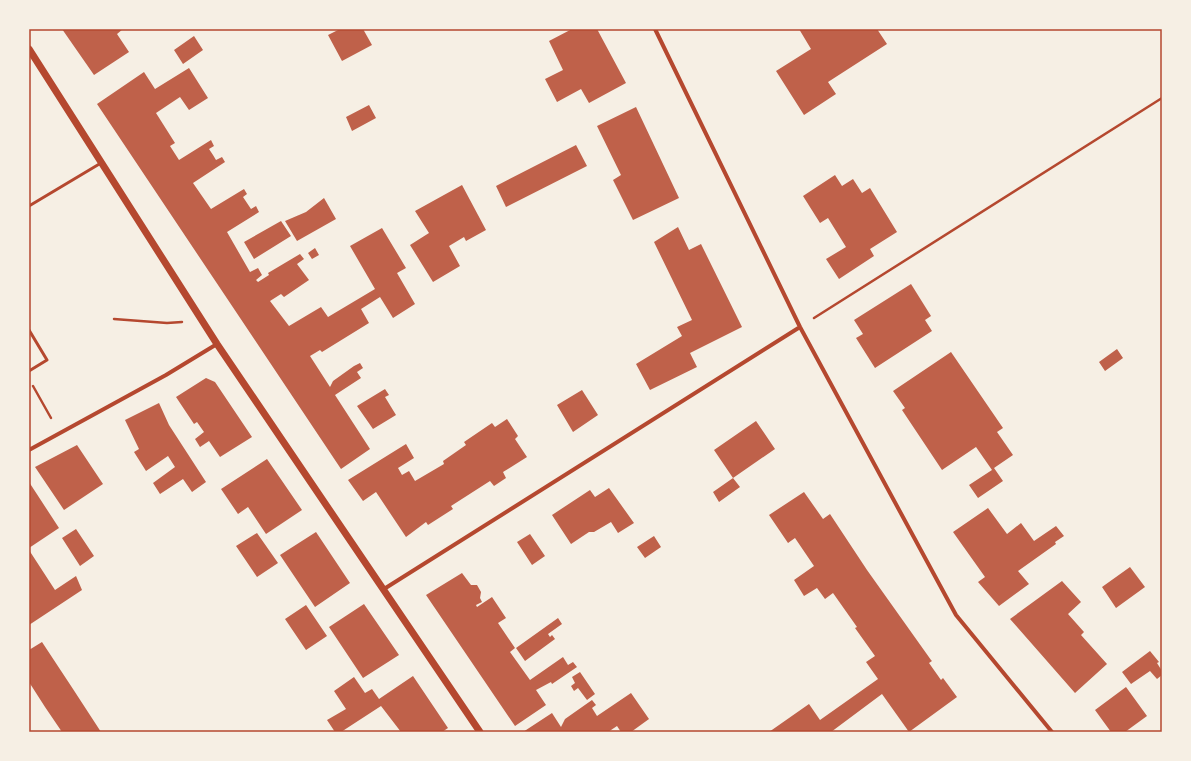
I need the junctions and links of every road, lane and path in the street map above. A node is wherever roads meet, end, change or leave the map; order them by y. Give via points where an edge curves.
1 (655, 29) edge
2 (29, 49) edge
3 (1162, 98) edge
4 (101, 163) junction
5 (29, 206) edge
6 (114, 319) dead end
7 (202, 319) junction
8 (800, 327) junction
9 (29, 330) edge
10 (217, 344) junction
11 (29, 371) edge
12 (32, 384) dead end
13 (60, 433) junction
14 (29, 450) edge
15 (384, 589) junction
16 (480, 732) edge
17 (1052, 732) edge

1 - 8 street
2 - 4 street
3 - 8 path
4 - 5 lane
4 - 7 street
6 - 7 path via 167,323
7 - 10 street
8 - 15 street
8 - 17 street via 956,615
9 - 11 lane via 47,360
10 - 13 street
10 - 15 street
12 - 13 path
13 - 14 street
15 - 16 street

